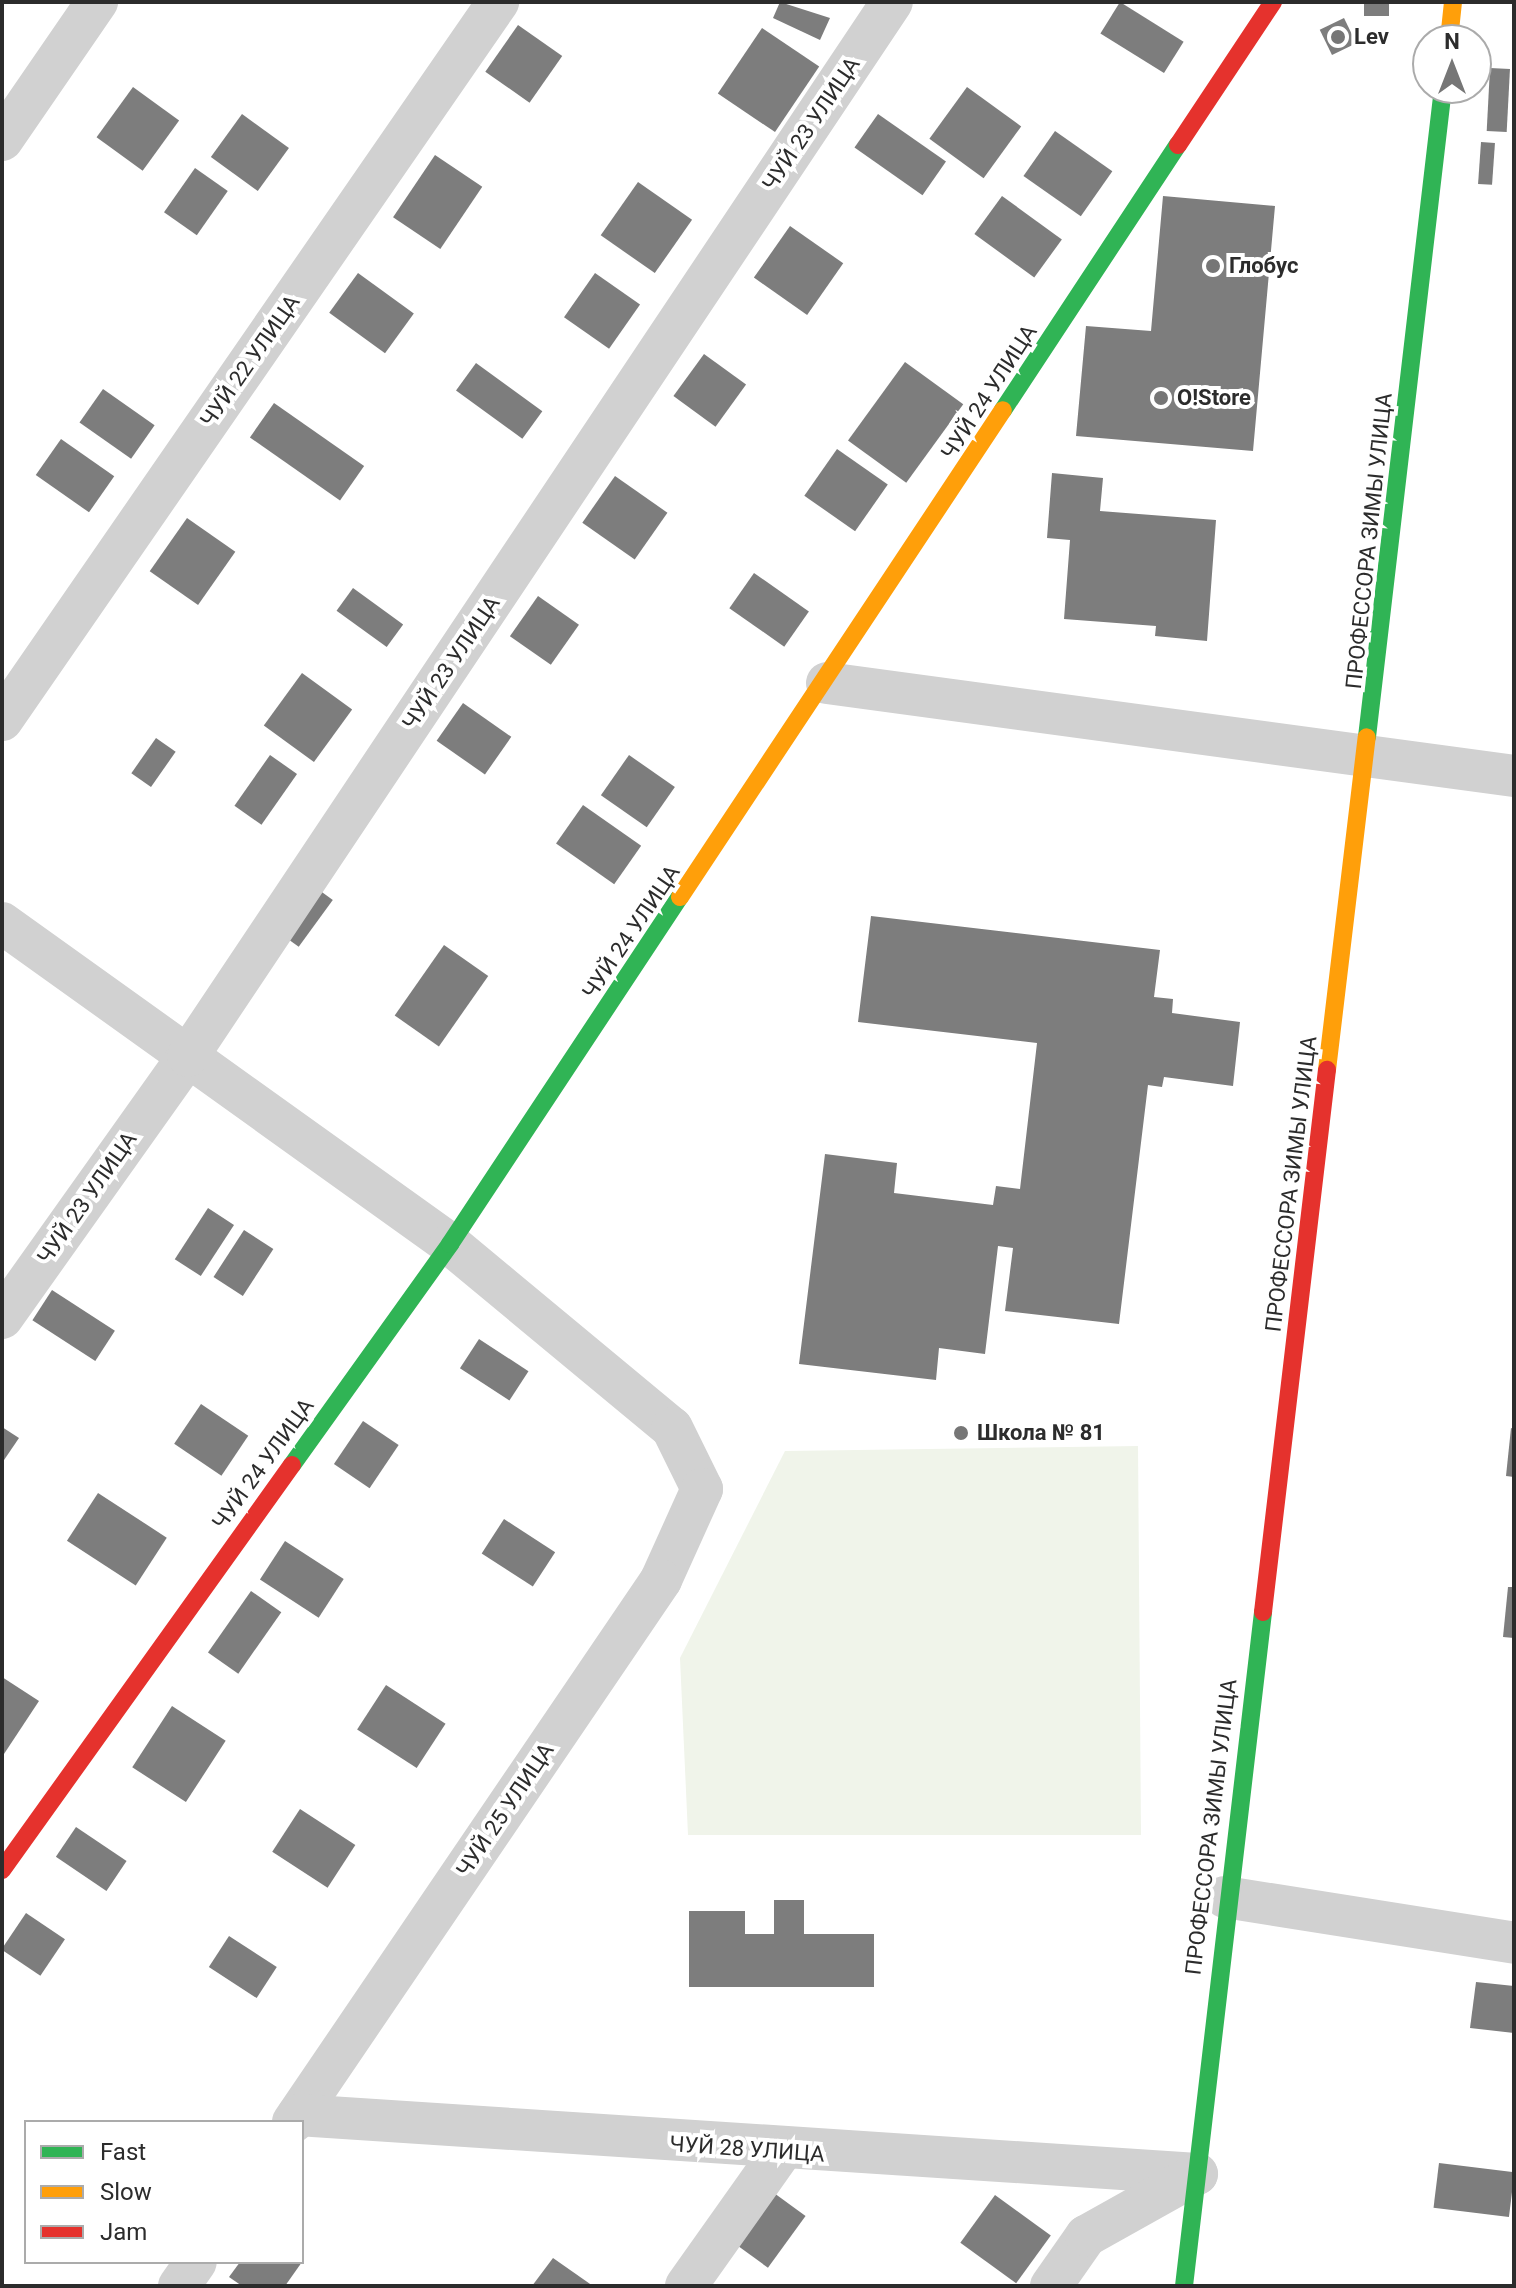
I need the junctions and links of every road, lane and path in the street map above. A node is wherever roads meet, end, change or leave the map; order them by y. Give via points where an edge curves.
1 (97, 2) edge
2 (498, 2) edge
3 (892, 2) edge
4 (1273, 2) edge
5 (1453, 2) edge
6 (1451, 24) edge
7 (1441, 104) edge
8 (2, 140) edge
9 (827, 683) junction
10 (2, 720) edge
11 (1369, 758) junction
12 (1514, 776) edge
13 (2, 923) edge
14 (188, 1056) junction
15 (450, 1244) junction
16 (2, 1318) edge
17 (2, 1870) edge
18 (1225, 1897) junction
19 (1514, 1943) edge
20 (296, 2118) edge
21 (781, 2152) junction
22 (1197, 2174) junction
23 (195, 2264) edge
24 (179, 2286) edge
25 (686, 2286) edge
26 (1051, 2286) edge
27 (1184, 2286) edge

1 - 8 street
2 - 10 street, ЧУЙ 22 УЛИЦА
3 - 14 street, ЧУЙ 23 УЛИЦА
4 - 9 street, ЧУЙ 24 УЛИЦА
5 - 6 street
7 - 11 street, ПРОФЕССОРА ЗИМЫ УЛИЦА
9 - 11 street
9 - 15 street, ЧУЙ 24 УЛИЦА
11 - 12 street
11 - 18 street, ПРОФЕССОРА ЗИМЫ УЛИЦА
13 - 14 street
14 - 15 street
14 - 16 street, ЧУЙ 23 УЛИЦА
15 - 17 street, ЧУЙ 24 УЛИЦА
15 - 20 street, ЧУЙ 25 УЛИЦА via 672,1428 702,1489 661,1580
18 - 19 street
18 - 22 street, ПРОФЕССОРА ЗИМЫ УЛИЦА
20 - 21 street, ЧУЙ 28 УЛИЦА
21 - 22 street, ЧУЙ 28 УЛИЦА
21 - 25 street
22 - 26 street via 1086,2236
22 - 27 street, ПРОФЕССОРА ЗИМЫ УЛИЦА
23 - 24 street

